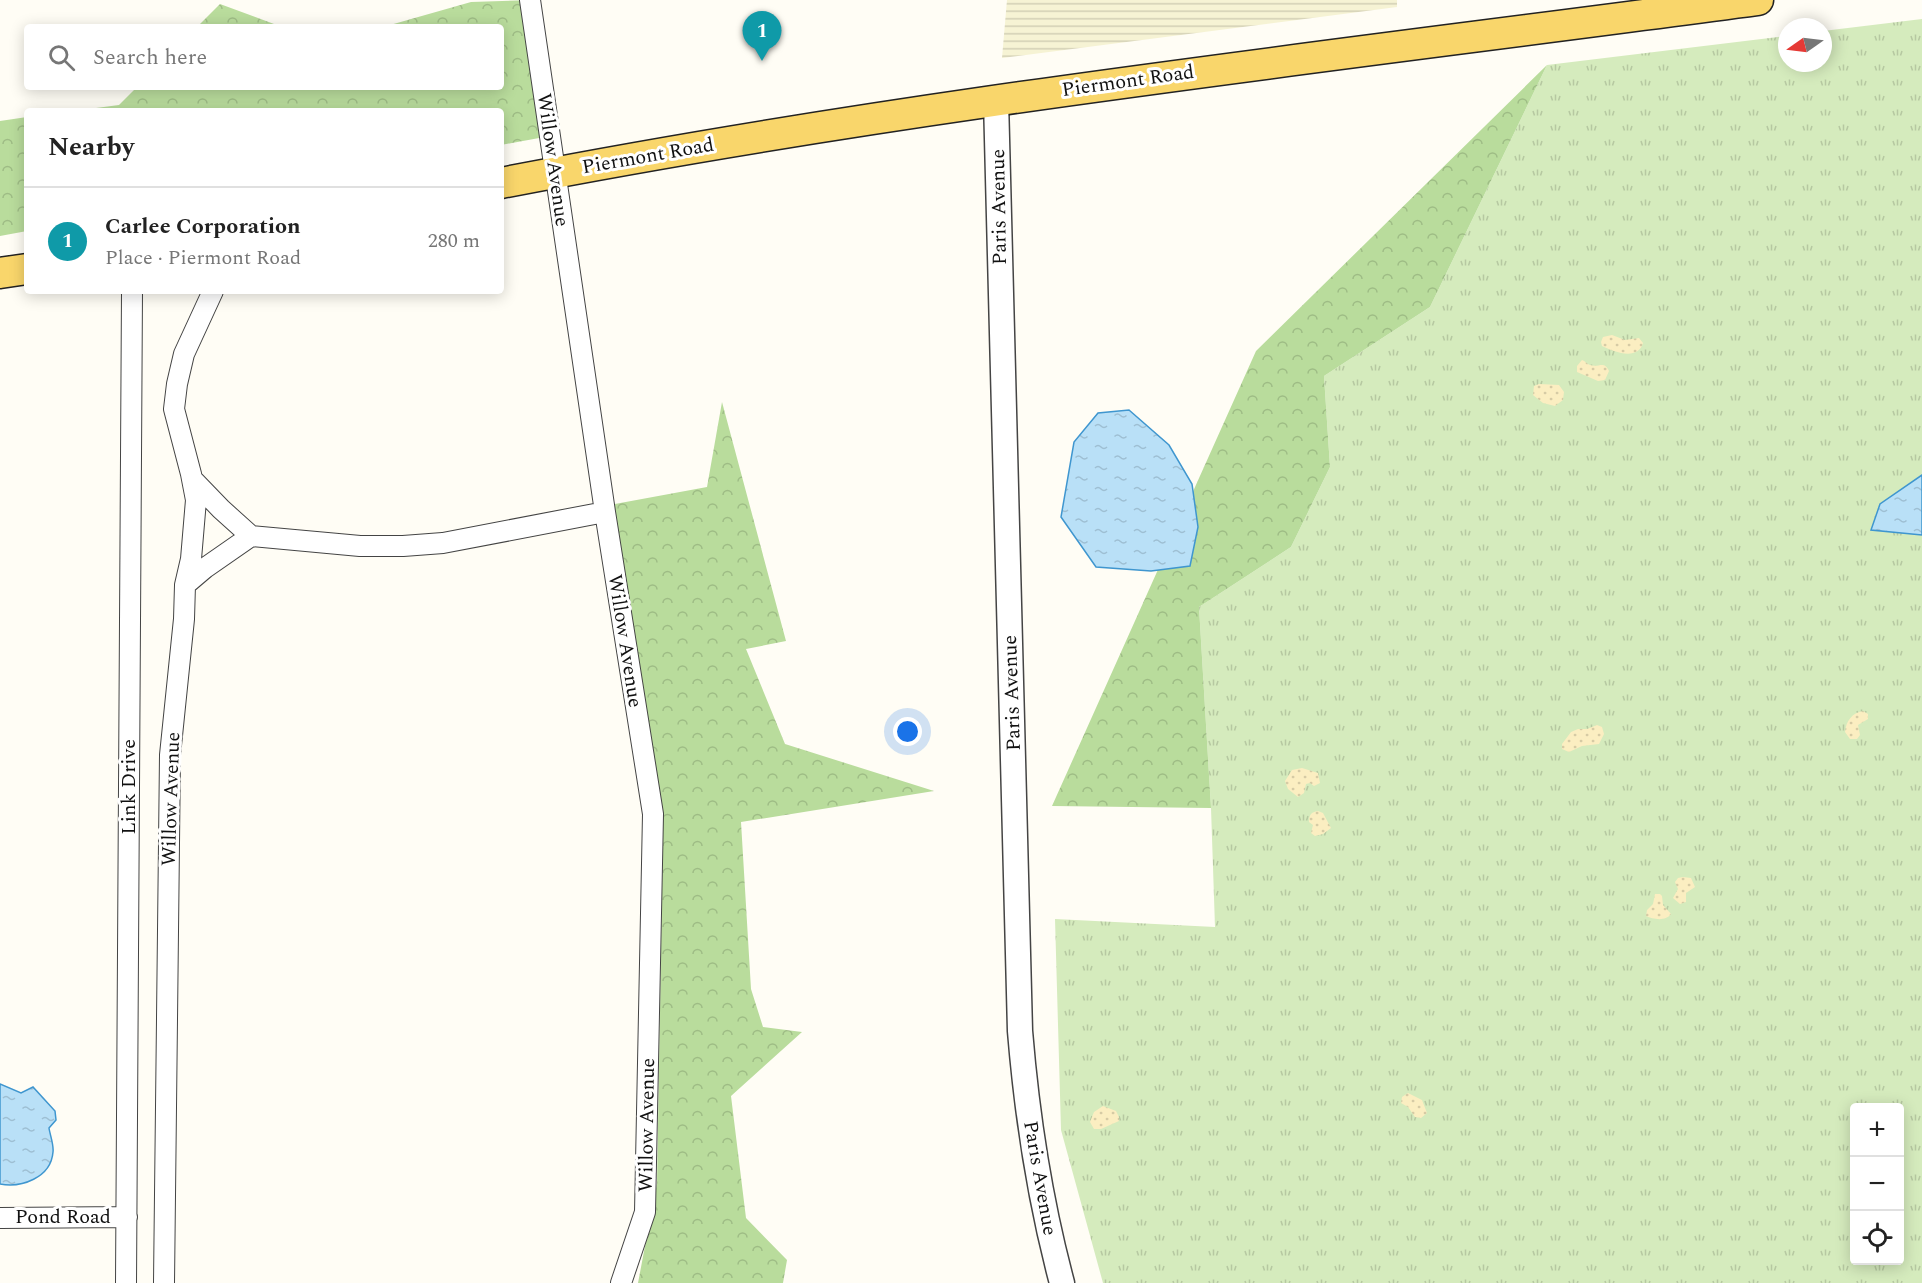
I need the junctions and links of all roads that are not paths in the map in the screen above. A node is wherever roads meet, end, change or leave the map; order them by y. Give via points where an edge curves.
1 (530, 0) edge
2 (1758, 0) edge
3 (996, 100) junction
4 (555, 172) junction
5 (504, 182) edge
6 (24, 269) edge
7 (0, 273) edge
8 (132, 294) edge
9 (212, 294) edge
10 (192, 479) junction
11 (605, 512) junction
12 (251, 536) junction
13 (185, 585) junction
14 (127, 1217) junction
15 (0, 1218) edge
16 (126, 1283) edge
17 (164, 1283) edge
18 (621, 1283) edge
19 (1062, 1283) edge

1 - 4 street, Willow Avenue
2 - 3 main road, Piermont Road
3 - 4 main road, Piermont Road
3 - 19 street, Paris Avenue via 1020,1031 1043,1207
4 - 5 main road, Piermont Road
4 - 11 street, Willow Avenue
6 - 7 main road
8 - 14 street, Link Drive
9 - 10 street, Willow Avenue via 184,354 174,409
10 - 12 street
10 - 13 street, Willow Avenue via 195,517
11 - 12 street via 443,543 403,546
11 - 18 street, Willow Avenue via 653,814 645,1212
12 - 13 street
13 - 17 street, Willow Avenue via 170,777
14 - 15 street, Pond Road
14 - 16 street, Link Drive

